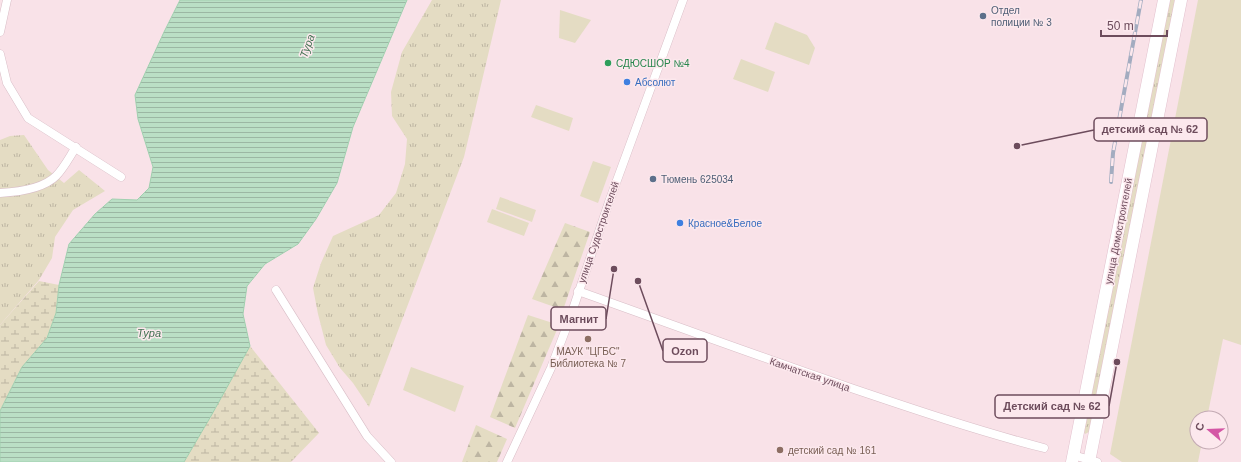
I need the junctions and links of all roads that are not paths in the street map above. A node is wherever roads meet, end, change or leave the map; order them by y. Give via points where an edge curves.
1 (7, 0) edge
2 (683, 0) edge
3 (1164, 0) edge
4 (1181, 0) edge
5 (0, 32) edge
6 (0, 54) edge
7 (76, 147) junction
8 (121, 177) dead end
9 (0, 193) edge
10 (276, 290) dead end
11 (578, 291) junction
12 (1044, 448) dead end
13 (1073, 458) edge
14 (1092, 461) edge
15 (391, 462) edge
16 (507, 462) edge

1 - 5 street
2 - 11 street, улица Судостроителей
3 - 13 main road, улица Домостроителей
4 - 14 main road, улица Домостроителей
6 - 7 street via 7,83 28,118
7 - 8 street
7 - 9 street via 57,175 45,184
10 - 15 street via 367,436
11 - 12 street, Камчатская улица via 918,411
11 - 16 street, улица Судостроителей via 551,368
13 - 14 street

